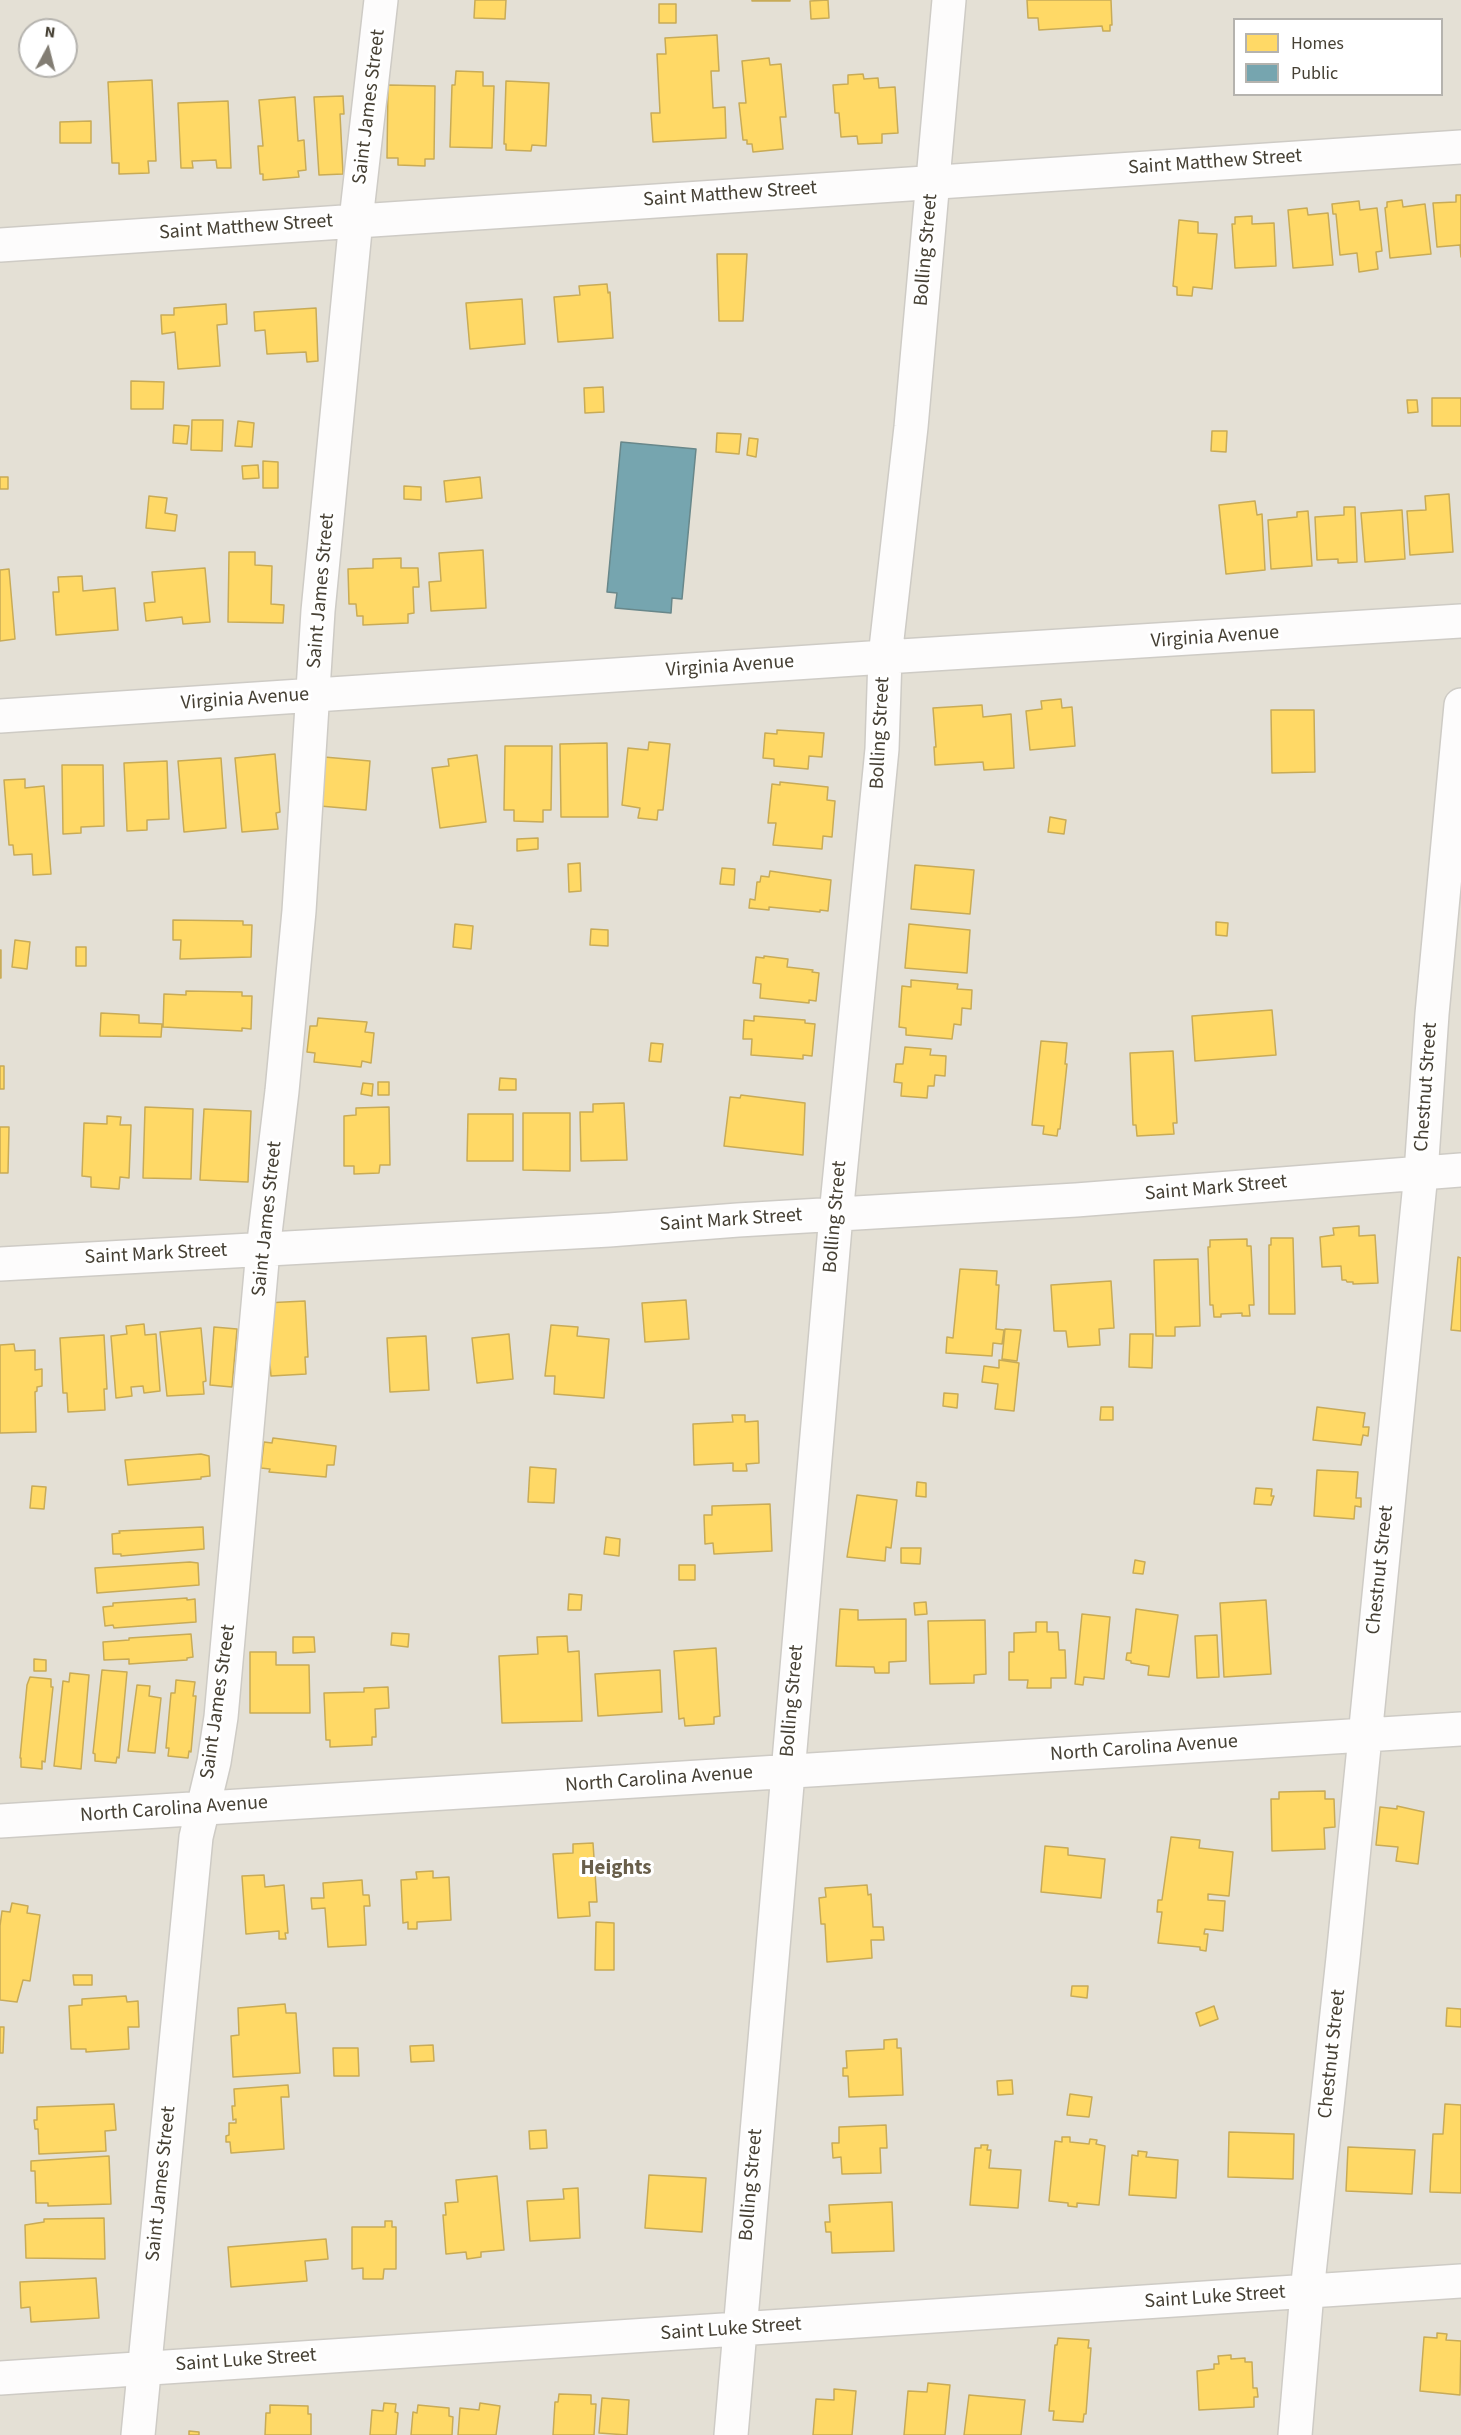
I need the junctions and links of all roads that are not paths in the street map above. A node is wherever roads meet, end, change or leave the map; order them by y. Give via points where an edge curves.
1 (381, 0) edge
2 (949, 0) edge
3 (1461, 147) edge
4 (934, 181) junction
5 (356, 220) junction
6 (0, 245) edge
7 (1461, 621) edge
8 (885, 657) junction
9 (313, 695) junction
10 (1461, 705) edge
11 (0, 716) edge
12 (1461, 1170) edge
13 (1421, 1173) junction
14 (836, 1215) junction
15 (263, 1250) junction
16 (0, 1264) edge
17 (1461, 1729) edge
18 (1364, 1735) junction
19 (787, 1772) junction
20 (202, 1808) junction
21 (0, 1821) edge
22 (1461, 2282) edge
23 (1306, 2292) junction
24 (740, 2330) junction
25 (144, 2368) junction
26 (0, 2378) edge
27 (138, 2435) edge
28 (731, 2435) edge
29 (1295, 2435) edge

1 - 5 street, Saint James Street
2 - 4 street, Bolling Street
3 - 4 street, Saint Matthew Street
4 - 5 street, Saint Matthew Street
4 - 8 street, Bolling Street
5 - 6 street, Saint Matthew Street
5 - 9 street, Saint James Street
7 - 8 street, Virginia Avenue
8 - 9 street, Virginia Avenue
8 - 14 street, Bolling Street via 882,749
9 - 11 street, Virginia Avenue
9 - 15 street, Saint James Street via 298,923
10 - 13 street, Chestnut Street
12 - 13 street, Saint Mark Street
13 - 14 street, Saint Mark Street
13 - 18 street, Chestnut Street
14 - 15 street, Saint Mark Street
14 - 19 street, Bolling Street
15 - 16 street, Saint Mark Street
15 - 20 street, Saint James Street via 221,1717
17 - 18 street, North Carolina Avenue
18 - 19 street, North Carolina Avenue
18 - 23 street, Chestnut Street
19 - 20 street, North Carolina Avenue
19 - 24 street, Bolling Street
20 - 21 street, North Carolina Avenue
20 - 25 street, Saint James Street
22 - 23 street, Saint Luke Street
23 - 24 street, Saint Luke Street
23 - 29 street, Chestnut Street
24 - 25 street, Saint Luke Street
24 - 28 street, Bolling Street
25 - 26 street, Saint Luke Street
25 - 27 street, Saint James Street

